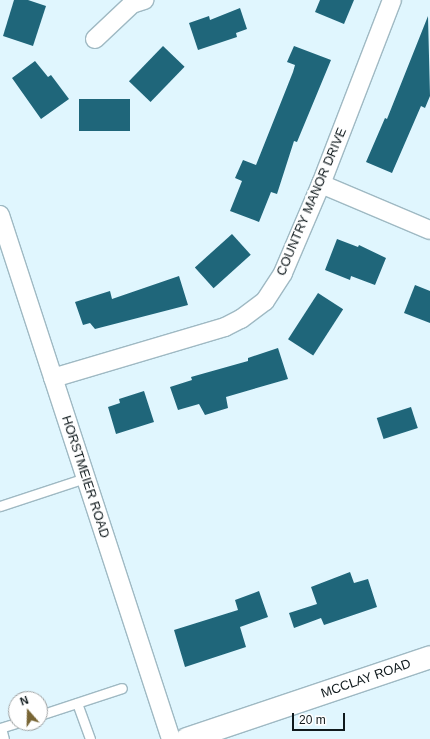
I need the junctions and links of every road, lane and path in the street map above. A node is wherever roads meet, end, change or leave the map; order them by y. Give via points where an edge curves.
1 (144, 0) edge
2 (392, 0) edge
3 (95, 39) dead end
4 (321, 184) junction
5 (0, 215) edge
6 (430, 230) edge
7 (53, 378) junction
8 (85, 478) junction
9 (0, 506) edge
10 (430, 657) edge
11 (122, 688) dead end
12 (77, 702) junction
13 (48, 712) edge
14 (0, 728) edge
15 (4, 739) edge
16 (90, 739) edge
17 (171, 739) edge
18 (187, 739) edge

1 - 3 street via 132,4
2 - 4 street, COUNTRY MANOR DRIVE
4 - 6 street
4 - 7 street, COUNTRY MANOR DRIVE via 283,273 265,301 241,319 225,327
5 - 7 street, HORSTMEIER ROAD
7 - 8 street, HORSTMEIER ROAD
8 - 9 lane
8 - 17 street, HORSTMEIER ROAD
10 - 18 main road, MCCLAY ROAD
11 - 12 lane
12 - 13 lane
12 - 16 lane
14 - 15 lane

